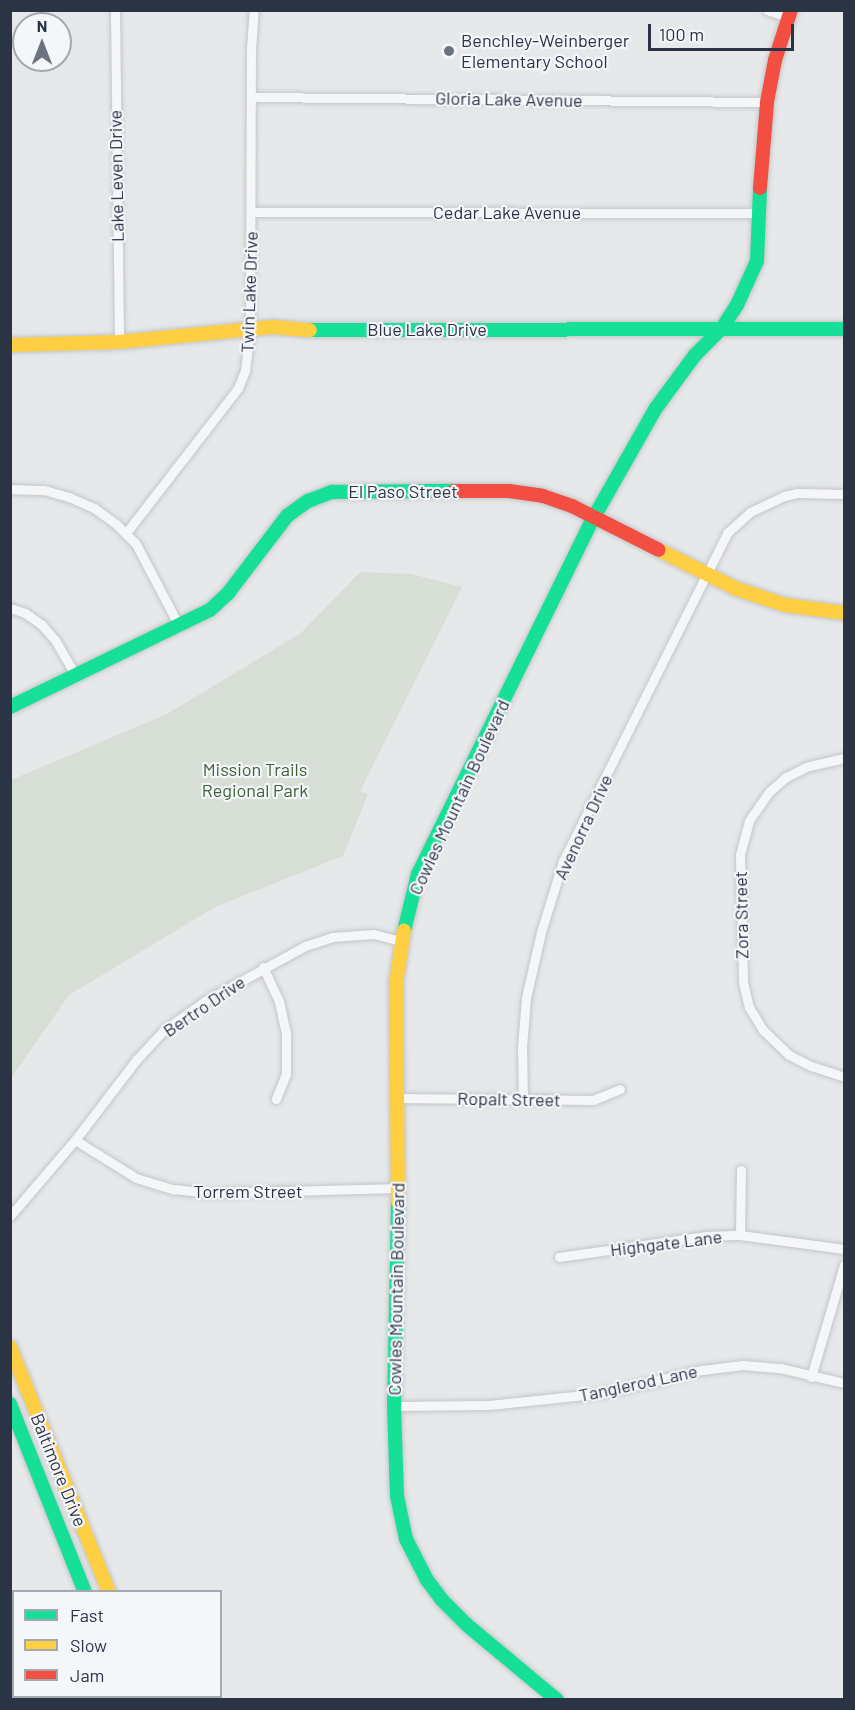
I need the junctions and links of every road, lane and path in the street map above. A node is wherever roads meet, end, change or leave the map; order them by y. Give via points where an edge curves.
1 (115, 10) edge
2 (254, 10) edge
3 (767, 10) edge
4 (790, 14) edge
5 (251, 97) junction
6 (767, 102) junction
7 (252, 212) junction
8 (761, 213) junction
9 (250, 327) junction
10 (722, 328) junction
11 (844, 329) edge
12 (119, 342) junction
13 (10, 345) edge
14 (10, 489) edge
15 (844, 494) edge
16 (594, 517) junction
17 (126, 533) junction
18 (706, 574) junction
19 (10, 608) edge
20 (844, 613) edge
21 (179, 626) junction
22 (76, 676) junction
23 (10, 707) edge
24 (844, 758) edge
25 (401, 941) junction
26 (263, 967) junction
27 (844, 1077) edge
28 (620, 1089) dead end
29 (396, 1098) junction
30 (523, 1098) junction
31 (276, 1099) dead end
32 (75, 1140) junction
33 (741, 1170) dead end
34 (398, 1188) junction
35 (10, 1216) edge
36 (740, 1235) junction
37 (844, 1249) edge
38 (559, 1257) dead end
39 (844, 1264) edge
40 (10, 1347) edge
41 (811, 1377) junction
42 (844, 1383) edge
43 (10, 1404) edge
44 (394, 1406) junction
45 (84, 1590) edge
46 (108, 1590) edge
47 (557, 1700) edge

1 - 12 street, Lake Leven Drive
2 - 5 street, Twin Lake Drive
3 - 4 street
4 - 6 street, Cowles Mountain Boulevard
5 - 6 street, Gloria Lake Avenue
5 - 7 street, Twin Lake Drive
6 - 8 street, Cowles Mountain Boulevard
7 - 8 street, Cedar Lake Avenue
7 - 9 street, Twin Lake Drive
8 - 10 street, Cowles Mountain Boulevard via 757,261
9 - 10 street, Blue Lake Drive
9 - 12 street, Blue Lake Drive
9 - 17 street, Twin Lake Drive via 245,371 238,388
10 - 11 street, Blue Lake Drive
10 - 16 street, Cowles Mountain Boulevard via 656,408
12 - 13 street, Blue Lake Drive
14 - 17 street via 44,490 69,497 105,515
15 - 18 street, Avenorra Drive via 797,493 761,506 727,533
16 - 18 street, El Paso Street
16 - 21 street, El Paso Street via 543,496 509,491 324,494 287,516 210,610
16 - 25 street, Cowles Mountain Boulevard via 418,874
17 - 21 street via 136,544
18 - 20 street, El Paso Street via 768,600
18 - 30 street, Avenorra Drive via 563,861 526,998
19 - 22 street via 42,625 56,640
21 - 22 street, El Paso Street
22 - 23 street, El Paso Street
24 - 27 street, Zora Street via 806,767 777,784 749,821 740,855 743,982 749,1007 762,1029 789,1055
25 - 26 street, Bertro Drive via 374,934 332,937
25 - 29 street, Cowles Mountain Boulevard via 396,983
26 - 31 street via 279,1001 286,1033 286,1074
26 - 32 street, Bertro Drive via 163,1031
28 - 30 street, Ropalt Street via 593,1100
29 - 30 street, Ropalt Street
29 - 34 street, Cowles Mountain Boulevard
32 - 34 street, Torrem Street via 135,1178 173,1189 209,1193
32 - 35 street, Bertro Drive
33 - 36 street
34 - 44 street, Cowles Mountain Boulevard
36 - 37 street, Highgate Lane
36 - 38 street, Highgate Lane
39 - 41 street
40 - 46 street, Baltimore Drive
41 - 42 street, Tanglerod Lane
41 - 44 street, Tanglerod Lane via 780,1368 734,1366 603,1393 489,1405
43 - 45 street, Baltimore Drive
44 - 47 street, Cowles Mountain Boulevard via 397,1496 406,1539 427,1580 467,1625

